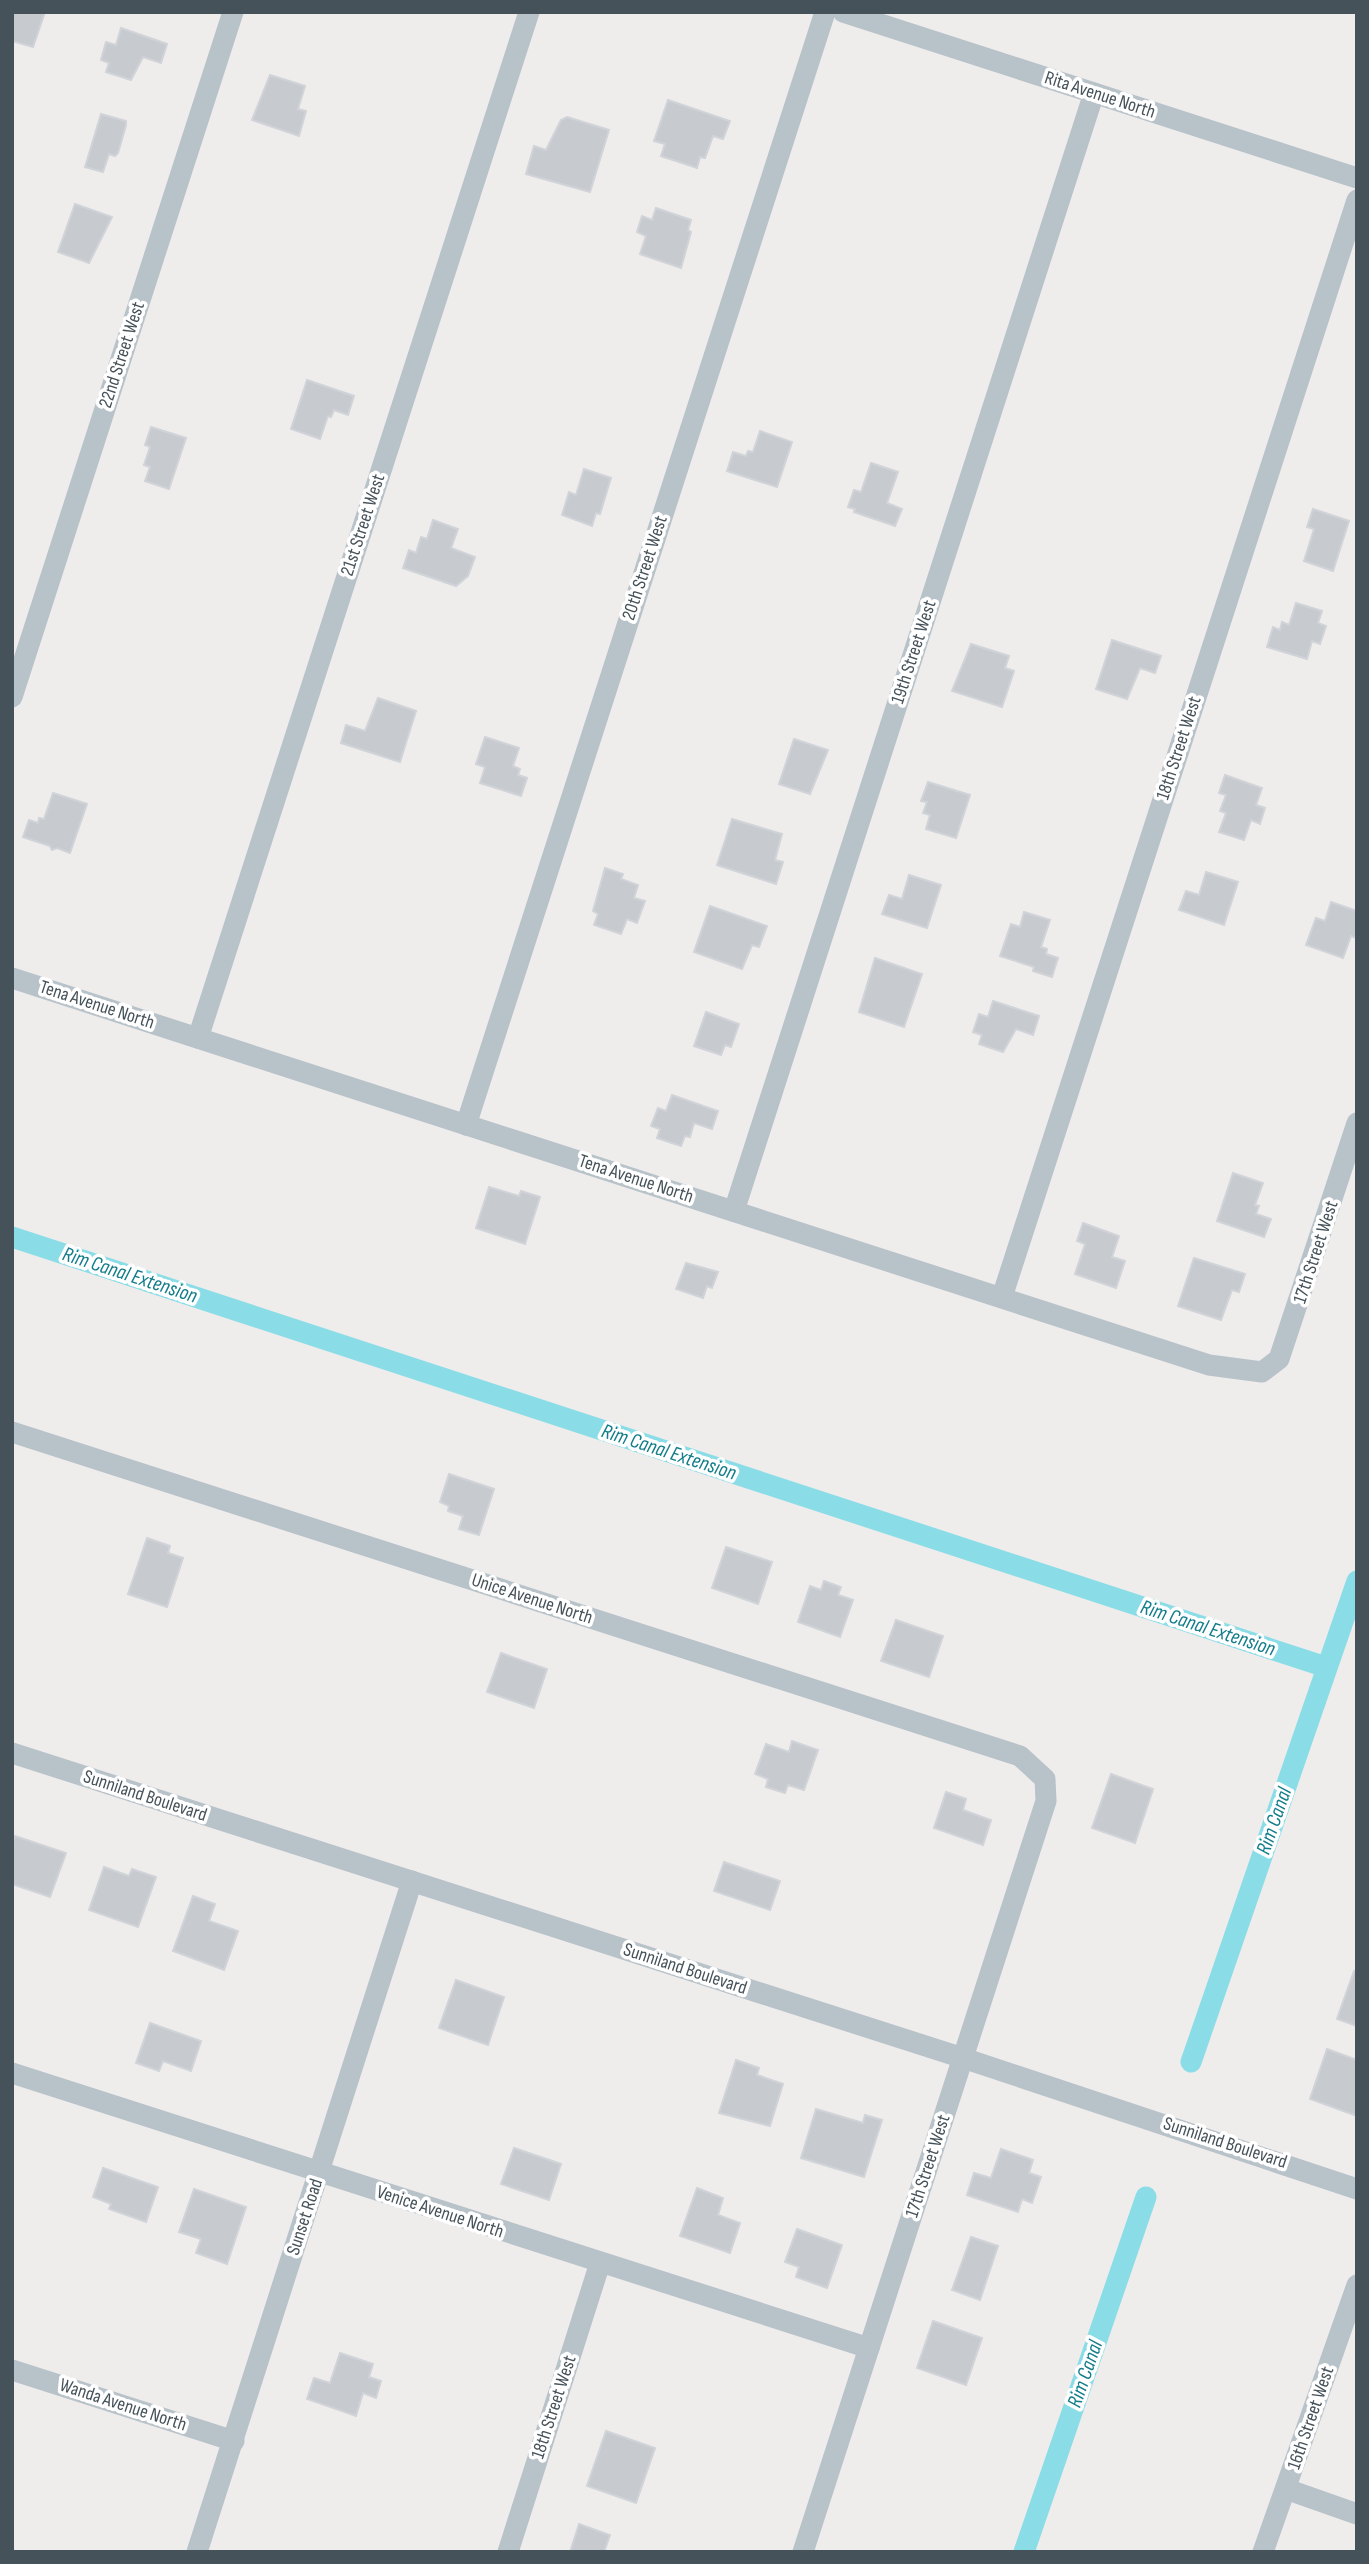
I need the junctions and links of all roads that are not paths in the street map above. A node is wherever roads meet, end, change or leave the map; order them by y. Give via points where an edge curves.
1 (233, 12) edge
2 (529, 12) edge
3 (825, 12) edge
4 (843, 12) edge
5 (1094, 93) junction
6 (1357, 178) edge
7 (1357, 200) edge
8 (12, 697) edge
9 (12, 978) edge
10 (198, 1038) junction
11 (1357, 1124) edge
12 (466, 1125) junction
13 (734, 1211) junction
14 (1002, 1297) junction
15 (1262, 1372) joint
16 (12, 1432) edge
17 (12, 1753) edge
18 (1045, 1779) joint
19 (412, 1881) junction
20 (963, 2058) junction
21 (12, 2073) edge
22 (319, 2173) junction
23 (1357, 2189) edge
24 (600, 2263) junction
25 (1357, 2285) edge
26 (869, 2348) junction
27 (12, 2370) edge
28 (234, 2441) junction
29 (1286, 2489) junction
30 (1357, 2514) edge
31 (197, 2552) edge
32 (508, 2552) edge
33 (803, 2552) edge
34 (1264, 2552) edge

1 - 8 street, 22nd Street West
2 - 10 street, 21st Street West
3 - 12 street, 20th Street West
4 - 5 street, Rita Avenue North
5 - 6 street, Rita Avenue North
5 - 13 street, 19th Street West
7 - 14 street, 18th Street West
9 - 10 street, Tena Avenue North
10 - 12 street, Tena Avenue North
11 - 15 street, 17th Street West via 1279,1359
12 - 13 street, Tena Avenue North
13 - 14 street, Tena Avenue North
14 - 15 street, Tena Avenue North via 1209,1365
16 - 18 street, Unice Avenue North via 1020,1756
17 - 19 street, Sunniland Boulevard
18 - 20 street, 17th Street West via 1046,1801
19 - 20 street, Sunniland Boulevard
19 - 22 street, Sunset Road
20 - 23 street, Sunniland Boulevard
20 - 26 street, 17th Street West
21 - 22 street, Venice Avenue North
22 - 24 street, Venice Avenue North
22 - 28 street, Sunset Road
24 - 26 street, Venice Avenue North
24 - 32 street, 18th Street West
25 - 29 street, 16th Street West
26 - 33 street, 17th Street West
27 - 28 street, Wanda Avenue North
28 - 31 street, Sunset Road
29 - 30 street
29 - 34 street, 16th Street West

